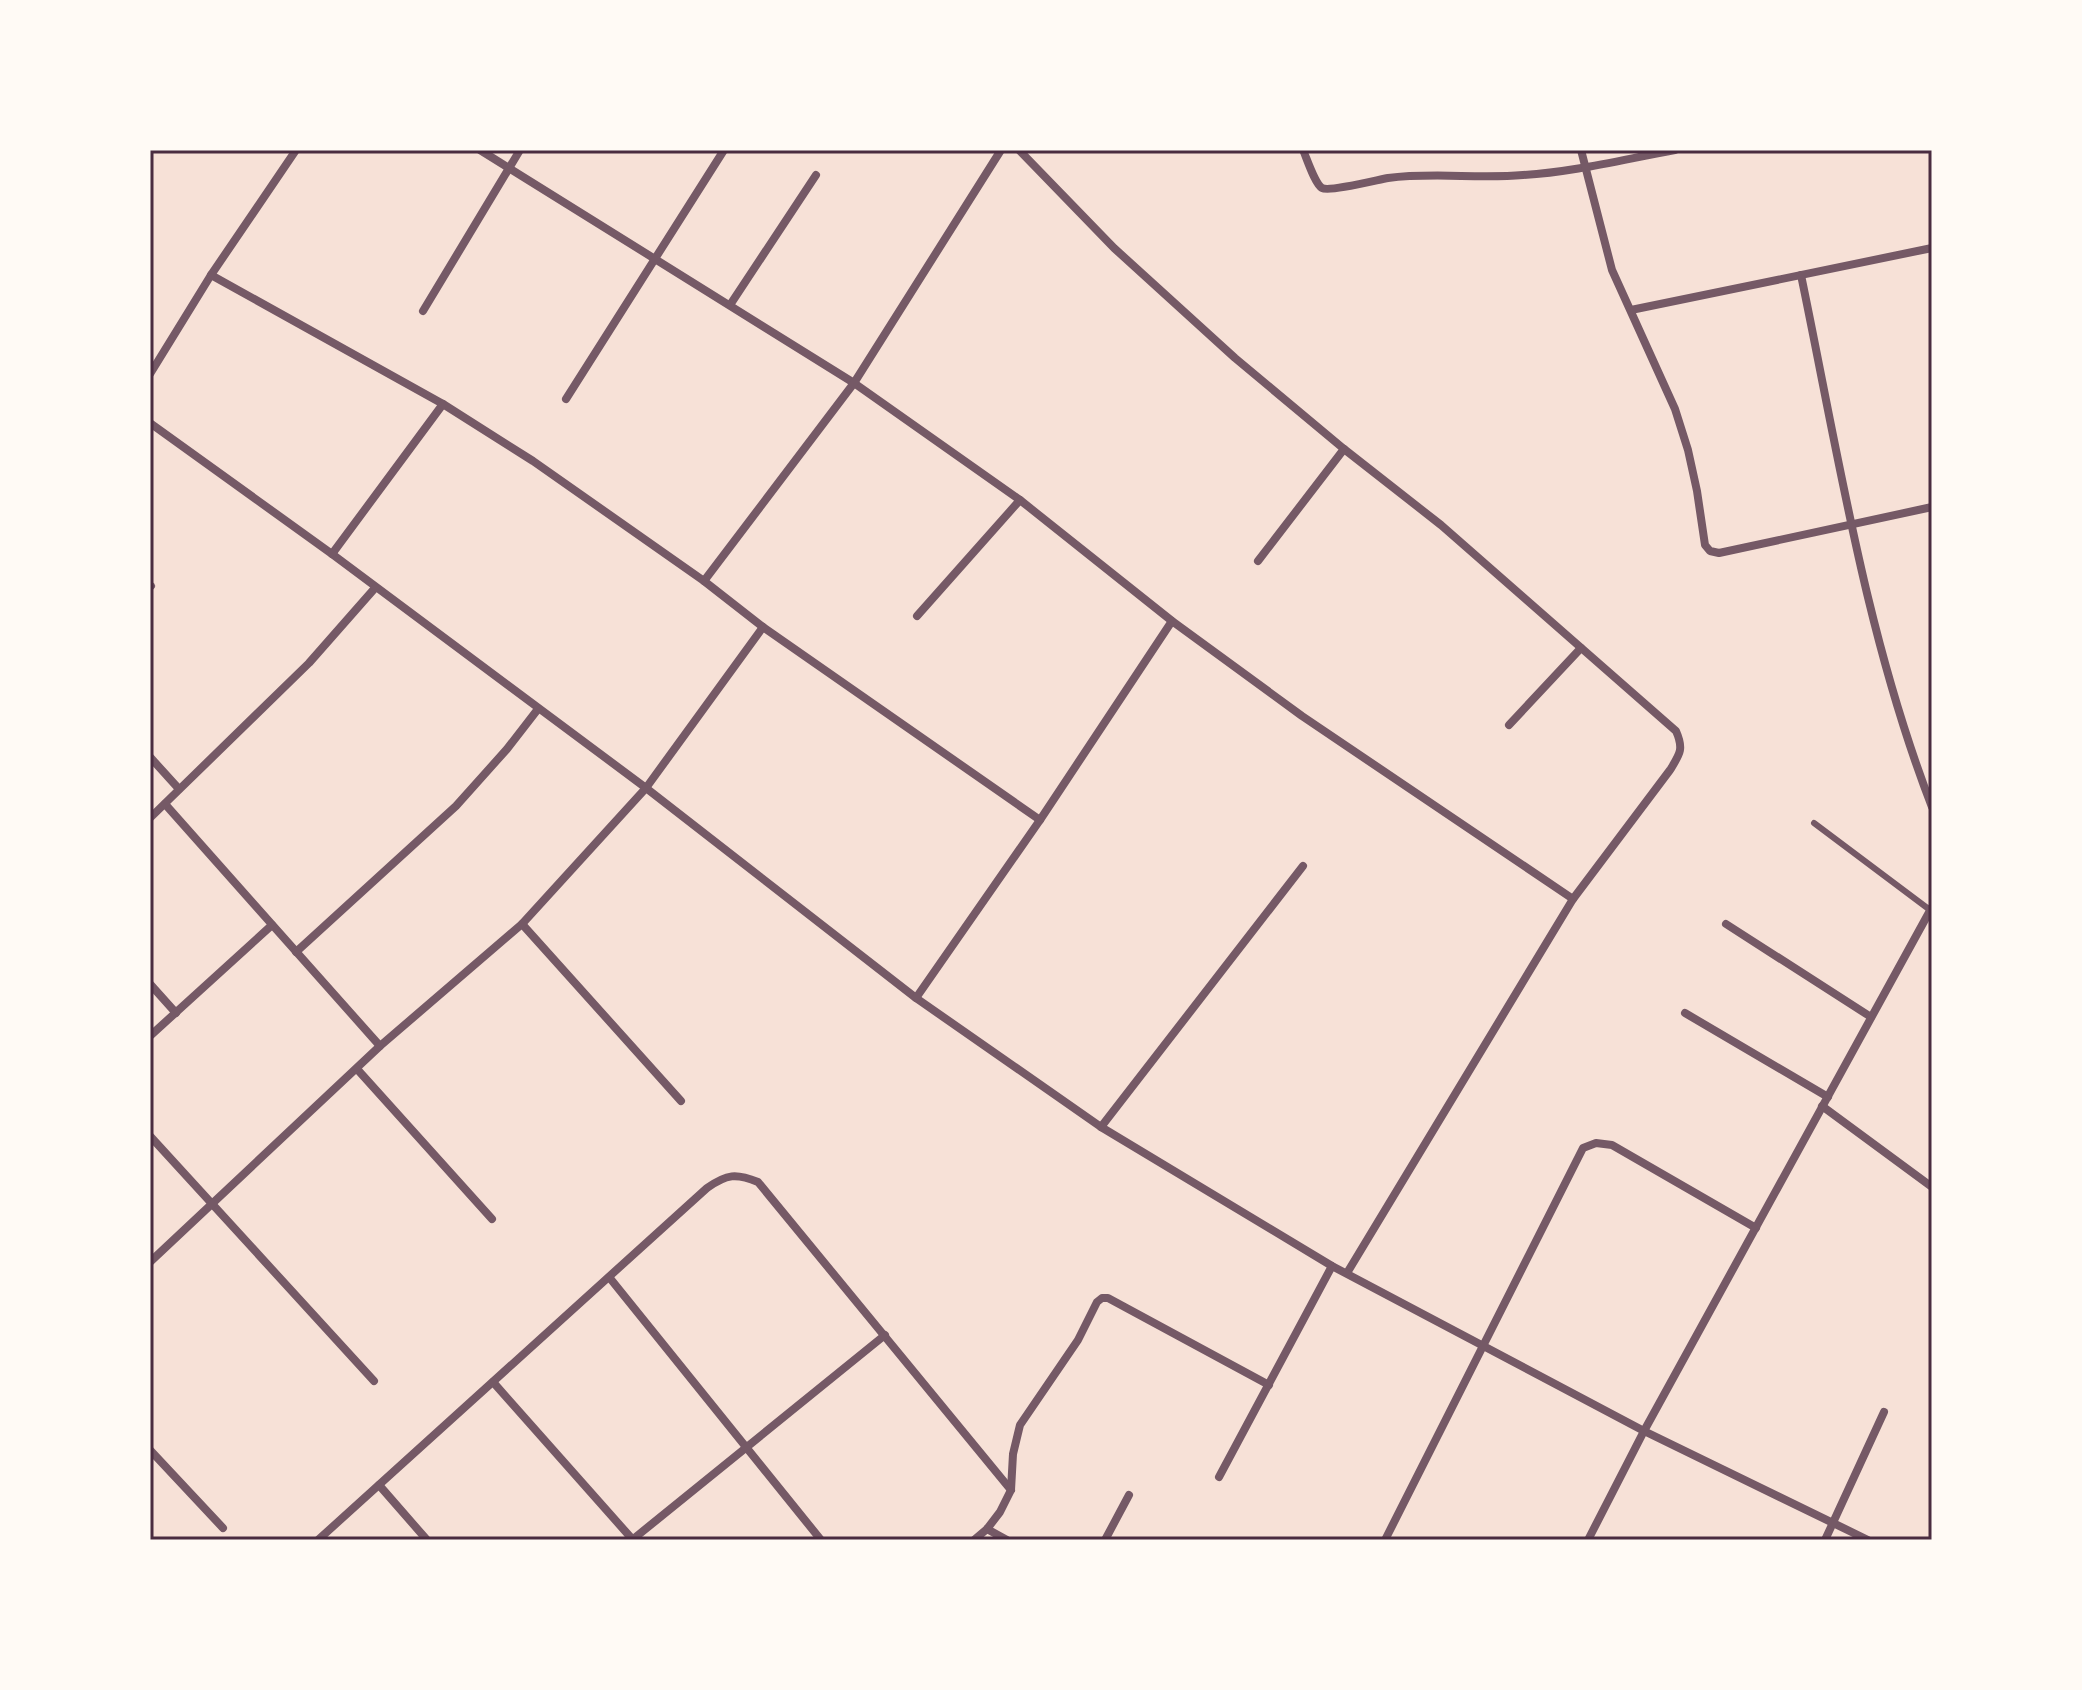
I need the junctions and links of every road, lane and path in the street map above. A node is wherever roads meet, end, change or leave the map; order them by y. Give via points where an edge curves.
1 (296, 150) edge
2 (480, 150) edge
3 (520, 150) edge
4 (724, 150) edge
5 (1001, 150) edge
6 (1019, 150) edge
7 (1303, 150) edge
8 (1581, 150) edge
9 (1675, 150) edge
10 (1585, 166) junction
11 (510, 167) junction
12 (816, 175) dead end
13 (1932, 248) edge
14 (656, 259) junction
15 (211, 275) junction
16 (1801, 275) junction
17 (730, 305) junction
18 (1631, 310) junction
19 (423, 311) dead end
20 (150, 374) edge
21 (854, 383) junction
22 (566, 399) dead end
23 (443, 404) junction
24 (150, 423) edge
25 (1344, 449) junction
26 (1020, 500) junction
27 (1932, 507) edge
28 (1852, 524) junction
29 (332, 554) junction
30 (1258, 561) dead end
31 (704, 581) junction
32 (375, 588) junction
33 (917, 616) dead end
34 (1172, 621) junction
35 (763, 627) junction
36 (1581, 648) junction
37 (538, 709) junction
38 (1509, 725) dead end
39 (150, 757) edge
40 (646, 788) junction
41 (179, 789) junction
42 (165, 804) junction
43 (1932, 807) edge
44 (150, 818) edge
45 (1040, 820) junction
46 (1814, 823) dead end
47 (1303, 866) dead end
48 (1573, 899) junction
49 (1931, 908) edge
50 (522, 924) junction
51 (1726, 924) dead end
52 (272, 925) junction
53 (296, 952) junction
54 (150, 984) edge
55 (916, 998) junction
56 (176, 1013) junction
57 (1685, 1013) dead end
58 (1871, 1017) junction
59 (150, 1036) edge
60 (380, 1046) junction
61 (357, 1069) junction
62 (1828, 1097) junction
63 (681, 1101) dead end
64 (1822, 1106) junction
65 (1101, 1127) junction
66 (150, 1136) edge
67 (1932, 1187) edge
68 (213, 1204) junction
69 (492, 1219) dead end
70 (1756, 1228) junction
71 (150, 1262) edge
72 (1332, 1266) junction
73 (1347, 1273) junction
74 (609, 1277) junction
75 (885, 1335) junction
76 (1483, 1346) junction
77 (374, 1381) dead end
78 (493, 1382) junction
79 (1269, 1385) junction
80 (1884, 1412) dead end
81 (1644, 1431) junction
82 (746, 1446) junction
83 (151, 1453) edge
84 (1219, 1477) dead end
85 (379, 1485) junction
86 (1011, 1490) junction
87 (1129, 1495) dead end
88 (1833, 1523) junction
89 (223, 1528) dead end
90 (987, 1529) junction
91 (318, 1540) edge
92 (427, 1540) edge
93 (632, 1540) edge
94 (821, 1540) edge
95 (974, 1540) edge
96 (1007, 1540) edge
97 (1105, 1540) edge
98 (1385, 1540) edge
99 (1588, 1540) edge
100 (1825, 1540) edge
101 (1868, 1540) edge

1 - 15 street
2 - 11 street
3 - 11 street
4 - 14 street
5 - 21 street
6 - 25 street via 1114,248
7 - 10 street via 1318,184 1330,190 1391,178 1526,175
8 - 10 street
9 - 10 street
10 - 18 street via 1612,270
11 - 14 street
11 - 19 street
12 - 17 street
13 - 16 street
14 - 17 street
14 - 22 street
15 - 20 street
15 - 23 street
16 - 18 street
16 - 28 street
17 - 21 street
18 - 28 street via 1675,409 1710,551
21 - 26 street
21 - 31 street
23 - 29 street
23 - 31 street
24 - 29 street
25 - 30 street
25 - 36 street via 1441,525
26 - 33 street
26 - 34 street
27 - 28 street
28 - 43 street via 1873,625
29 - 32 street
31 - 35 street
32 - 37 street
32 - 41 street via 309,663
34 - 45 street
34 - 48 street via 1302,716
35 - 40 street
35 - 45 street
36 - 38 street
36 - 48 street via 1676,731 1681,743 1670,770
37 - 40 street
37 - 53 street via 456,806
39 - 41 street
40 - 50 street
40 - 55 street
41 - 42 street
42 - 44 street
42 - 52 street
45 - 55 street
46 - 49 lane
47 - 65 street
48 - 73 street
49 - 58 street
50 - 60 street
50 - 63 street
51 - 58 street
52 - 53 street
52 - 56 street
53 - 60 street
54 - 56 street
55 - 65 street
56 - 59 street
57 - 62 street
58 - 62 street
60 - 61 street
61 - 68 street
61 - 69 street
62 - 64 street
64 - 67 street
64 - 70 street
65 - 72 street
66 - 68 street
68 - 71 street
68 - 77 street
70 - 76 street via 1612,1145 1583,1148
70 - 81 street
72 - 73 street
72 - 79 street
73 - 76 street
74 - 75 street via 707,1188 723,1177 741,1176 758,1182
74 - 78 street
74 - 82 street
75 - 82 street
75 - 86 street
76 - 81 street
76 - 98 street
78 - 85 street
78 - 93 street
79 - 84 street
79 - 86 street via 1102,1298 1020,1425
80 - 88 street
81 - 88 street
81 - 99 street
82 - 93 street
82 - 94 street
83 - 89 street
85 - 91 street
85 - 92 street
86 - 90 street
87 - 97 street
88 - 100 street
88 - 101 street
90 - 95 street
90 - 96 street

